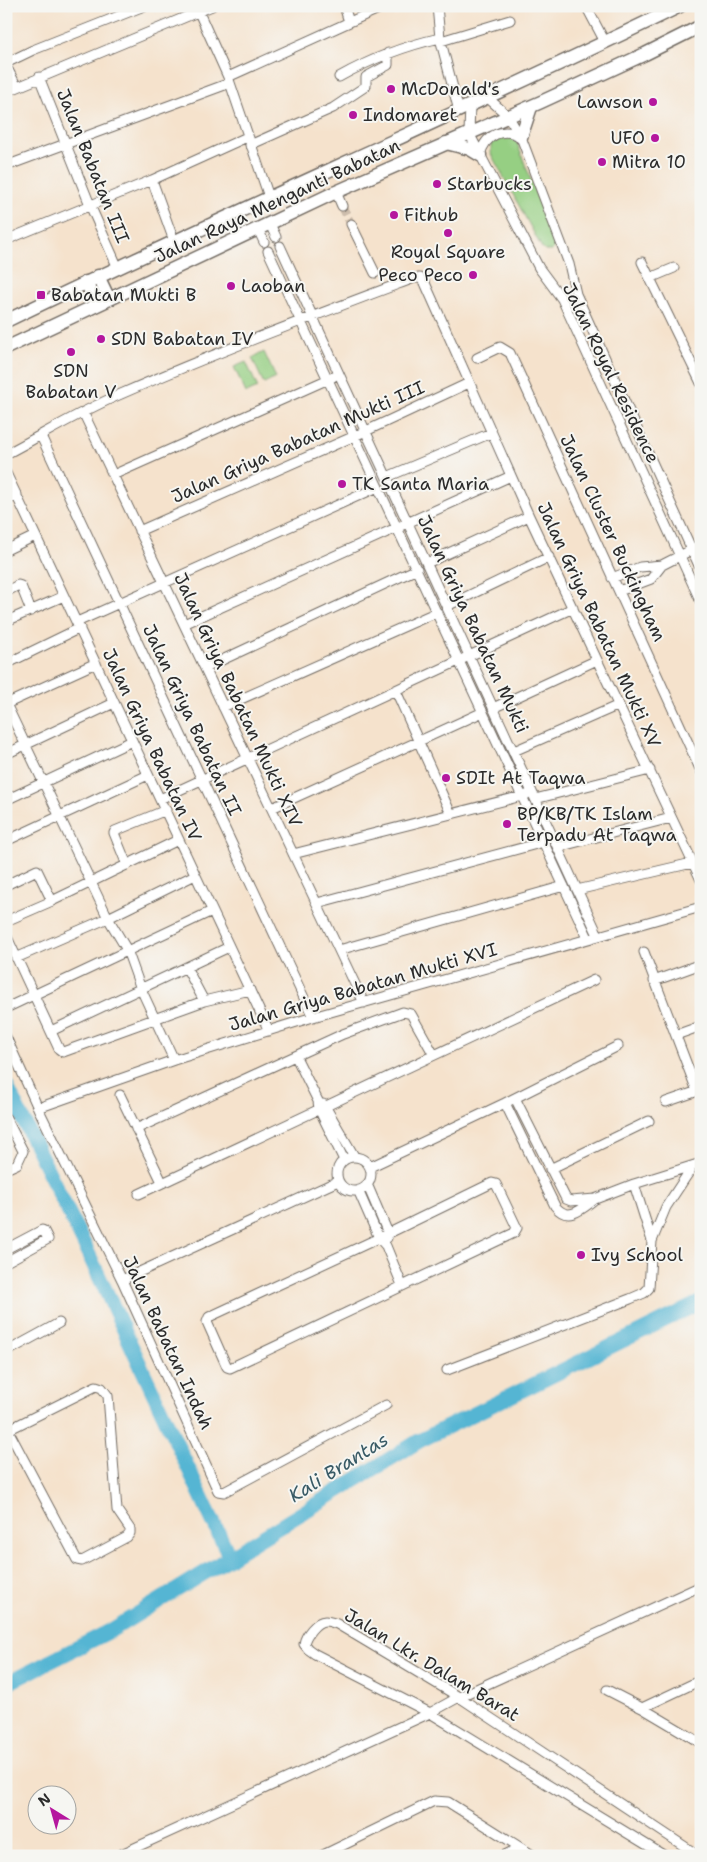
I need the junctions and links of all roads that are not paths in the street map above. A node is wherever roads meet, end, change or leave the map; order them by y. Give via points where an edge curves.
1 (144, 6) edge
2 (212, 6) edge
3 (344, 6) edge
4 (385, 6) edge
5 (437, 6) edge
6 (586, 6) edge
7 (680, 6) edge
8 (197, 9) edge
9 (510, 20) dead end
10 (349, 22) junction
11 (701, 26) edge
12 (438, 39) junction
13 (605, 42) junction
14 (388, 52) junction
15 (6, 64) edge
16 (39, 77) junction
17 (339, 77) dead end
18 (229, 80) junction
19 (16, 87) junction
20 (6, 92) edge
21 (489, 98) junction
22 (531, 106) junction
23 (466, 109) junction
24 (507, 114) junction
25 (469, 131) junction
26 (521, 137) junction
27 (249, 141) junction
28 (446, 143) junction
29 (66, 144) junction
30 (480, 155) junction
31 (6, 166) edge
32 (152, 180) junction
33 (336, 192) junction
34 (269, 197) junction
35 (90, 205) junction
36 (342, 206) tunnel mouth
37 (270, 224) junction
38 (351, 224) tunnel mouth
39 (258, 230) junction
40 (276, 237) dead end
41 (6, 240) edge
42 (174, 241) junction
43 (264, 242) dead end
44 (642, 262) dead end
45 (118, 268) junction
46 (674, 268) dead end
47 (375, 273) dead end
48 (650, 278) junction
49 (103, 287) junction
50 (91, 293) junction
51 (313, 316) junction
52 (6, 320) edge
53 (301, 321) junction
54 (6, 348) edge
55 (477, 358) dead end
56 (340, 375) junction
57 (328, 379) junction
58 (469, 383) junction
59 (701, 383) edge
60 (83, 412) junction
61 (366, 431) junction
62 (491, 433) junction
63 (41, 436) junction
64 (354, 436) junction
65 (6, 454) edge
66 (6, 473) edge
67 (113, 475) junction
68 (511, 476) junction
69 (387, 477) junction
70 (378, 487) junction
71 (17, 495) junction
72 (6, 501) edge
73 (529, 516) junction
74 (408, 522) junction
75 (397, 526) junction
76 (139, 531) junction
77 (35, 536) junction
78 (701, 545) edge
79 (6, 550) edge
80 (691, 550) junction
81 (679, 556) junction
82 (549, 557) junction
83 (427, 563) junction
84 (662, 565) junction
85 (416, 569) junction
86 (701, 570) edge
87 (612, 578) junction
88 (164, 582) junction
89 (619, 591) junction
90 (6, 592) edge
91 (64, 596) junction
92 (701, 602) edge
93 (119, 604) junction
94 (447, 606) junction
95 (573, 608) junction
96 (31, 611) junction
97 (437, 612) junction
98 (6, 618) edge
99 (184, 624) junction
100 (79, 625) junction
101 (470, 656) junction
102 (597, 660) junction
103 (459, 661) junction
104 (96, 663) junction
105 (6, 664) edge
106 (205, 668) junction
107 (396, 691) junction
108 (114, 703) junction
109 (6, 704) edge
110 (618, 705) junction
111 (224, 707) junction
112 (493, 708) junction
113 (483, 712) junction
114 (132, 741) junction
115 (417, 742) junction
116 (26, 745) junction
117 (514, 752) junction
118 (6, 754) edge
119 (248, 758) junction
120 (650, 770) junction
121 (701, 771) edge
122 (148, 775) junction
123 (202, 780) junction
124 (43, 782) junction
125 (522, 796) junction
126 (534, 796) junction
127 (160, 798) junction
128 (6, 800) edge
129 (272, 808) junction
130 (166, 810) junction
131 (451, 814) junction
132 (59, 815) junction
133 (671, 818) junction
134 (178, 840) junction
135 (6, 841) edge
136 (544, 842) junction
137 (558, 847) junction
138 (293, 854) junction
139 (692, 863) junction
140 (127, 865) junction
141 (195, 875) junction
142 (701, 880) edge
143 (91, 883) junction
144 (6, 885) edge
145 (564, 886) junction
146 (577, 890) junction
147 (52, 902) junction
148 (317, 903) junction
149 (701, 907) edge
150 (212, 911) junction
151 (108, 918) junction
152 (6, 920) edge
153 (6, 935) edge
154 (598, 935) junction
155 (588, 938) junction
156 (229, 947) junction
157 (127, 950) junction
158 (339, 950) junction
159 (644, 952) dead end
160 (16, 958) junction
161 (701, 964) edge
162 (186, 967) junction
163 (594, 980) dead end
164 (654, 981) junction
165 (141, 989) junction
166 (250, 990) junction
167 (34, 994) junction
168 (204, 1001) junction
169 (364, 1003) junction
170 (6, 1008) edge
171 (313, 1017) junction
172 (155, 1018) junction
173 (701, 1026) edge
174 (51, 1031) junction
175 (268, 1032) junction
176 (676, 1035) junction
177 (6, 1038) edge
178 (618, 1046) dead end
179 (434, 1055) junction
180 (296, 1057) junction
181 (174, 1060) junction
182 (699, 1091) edge
183 (120, 1095) dead end
184 (515, 1098) junction
185 (666, 1102) dead end
186 (505, 1103) junction
187 (321, 1105) junction
188 (38, 1108) junction
189 (6, 1118) edge
190 (649, 1121) dead end
191 (136, 1129) junction
192 (354, 1156) junction
193 (344, 1160) junction
194 (697, 1165) edge
195 (370, 1167) junction
196 (550, 1168) junction
197 (6, 1169) edge
198 (338, 1181) junction
199 (162, 1182) junction
200 (367, 1184) junction
201 (634, 1184) junction
202 (358, 1190) junction
203 (139, 1194) dead end
204 (597, 1198) junction
205 (388, 1234) junction
206 (379, 1238) junction
207 (652, 1241) junction
208 (386, 1246) junction
209 (6, 1248) edge
210 (6, 1262) edge
211 (122, 1280) junction
212 (402, 1285) junction
213 (59, 1323) dead end
214 (6, 1352) edge
215 (447, 1370) dead end
216 (386, 1405) dead end
217 (7, 1430) edge
218 (701, 1586) edge
219 (701, 1680) edge
220 (607, 1690) dead end
221 (459, 1698) junction
222 (642, 1708) junction
223 (430, 1714) junction
224 (701, 1743) edge
225 (519, 1848) junction
226 (117, 1856) edge
227 (320, 1856) edge
228 (503, 1856) edge
229 (534, 1856) edge
230 (665, 1856) edge
231 (699, 1856) edge

1 - 15 street
2 - 8 street
3 - 10 street
4 - 10 street
5 - 12 street, Jalan Royal Residence
6 - 13 street
7 - 13 main road, Jalan Raya Menganti Babatan
8 - 16 street
8 - 18 street
9 - 12 street
10 - 18 street
11 - 22 main road, Jalan Raya Menganti Babatan
12 - 14 street
12 - 23 street, Jalan Royal Residence
13 - 21 main road, Jalan Raya Menganti Babatan
14 - 17 street
14 - 27 street via 387,65 366,77 366,86 333,108
15 - 19 street
16 - 19 street
16 - 29 street, Jalan Babatan III
18 - 27 street
18 - 29 street
19 - 20 street
21 - 23 main road, Jalan Raya Menganti Babatan
21 - 24 street, Jalan Royal Residence
22 - 24 main road, Jalan Raya Menganti Babatan
22 - 26 main road
23 - 25 street, Jalan Royal Residence
23 - 34 main road, Jalan Raya Menganti Babatan
24 - 25 main road, Jalan Raya Menganti Babatan
24 - 26 street, Jalan Royal Residence
25 - 28 main road, Jalan Raya Menganti Babatan
25 - 30 street, Jalan Royal Residence
26 - 30 street via 508,132 495,134 485,142
26 - 80 street, Jalan Royal Residence via 569,264 576,294
27 - 32 street
27 - 34 street
28 - 30 main road
28 - 33 main road, Jalan Raya Menganti Babatan
29 - 31 street
29 - 35 street, Jalan Babatan III
30 - 81 street, Jalan Royal Residence via 539,268 562,299
32 - 35 street
32 - 42 street
33 - 36 street
33 - 37 main road, Jalan Raya Menganti Babatan
34 - 42 main road, Jalan Raya Menganti Babatan
35 - 41 street
35 - 45 street, Jalan Babatan III
37 - 39 main road, Jalan Raya Menganti Babatan
37 - 40 street
38 - 47 street
39 - 43 street
39 - 49 main road, Jalan Raya Menganti Babatan
42 - 45 main road, Jalan Raya Menganti Babatan
44 - 48 street
45 - 49 main road, Jalan Raya Menganti Babatan
46 - 48 street
48 - 59 street
49 - 50 main road, Jalan Raya Menganti Babatan
49 - 50 main road, Jalan Raya Menganti Babatan
50 - 52 main road, Jalan Raya Menganti Babatan
50 - 54 main road, Jalan Raya Menganti Babatan
51 - 53 street
51 - 53 street, Jalan Griya Babatan Mukti via 281,247 269,253
51 - 56 street, Jalan Griya Babatan Mukti
51 - 58 street, Jalan Griya Babatan Mukti XV via 420,278
53 - 57 street, Jalan Griya Babatan Mukti
53 - 60 street
55 - 87 street, Jalan Cluster Buckingham via 500,347 510,353
56 - 57 street
56 - 61 street, Jalan Griya Babatan Mukti
57 - 64 street, Jalan Griya Babatan Mukti
57 - 67 street
58 - 61 street, Jalan Griya Babatan Mukti III
58 - 62 street, Jalan Griya Babatan Mukti XV
60 - 63 street
60 - 67 street, Jalan Griya Babatan Mukti XIV
61 - 64 street, Jalan Griya Babatan Mukti III
61 - 69 street, Jalan Griya Babatan Mukti
62 - 68 street, Jalan Griya Babatan Mukti XV
62 - 69 street
63 - 65 street
63 - 93 street, Jalan Griya Babatan II
64 - 70 street, Jalan Griya Babatan Mukti
64 - 76 street, Jalan Griya Babatan Mukti III
66 - 71 street, Jalan Griya Babatan IV
67 - 76 street, Jalan Griya Babatan Mukti XIV
68 - 73 street, Jalan Griya Babatan Mukti XV
68 - 74 street
69 - 74 street, Jalan Griya Babatan Mukti
70 - 75 street, Jalan Griya Babatan Mukti
70 - 88 street
71 - 72 street
71 - 77 street, Jalan Griya Babatan IV
73 - 82 street, Jalan Griya Babatan Mukti XV
73 - 83 street
74 - 75 street
74 - 83 street, Jalan Griya Babatan Mukti
75 - 85 street, Jalan Griya Babatan Mukti
75 - 99 street
76 - 88 street, Jalan Griya Babatan Mukti XIV
77 - 79 street
77 - 91 street, Jalan Griya Babatan IV
78 - 80 street
80 - 81 street
80 - 86 street, Jalan Royal Residence
81 - 84 street
81 - 92 street, Jalan Royal Residence
82 - 94 street
82 - 95 street, Jalan Griya Babatan Mukti XV
83 - 94 street, Jalan Griya Babatan Mukti
84 - 87 street via 640,567
84 - 89 street via 651,578
85 - 97 street, Jalan Griya Babatan Mukti
85 - 106 street
87 - 89 street, Jalan Cluster Buckingham
88 - 93 street
88 - 99 street, Jalan Griya Babatan Mukti XIV
89 - 121 street, Jalan Cluster Buckingham
90 - 96 street via 21,586
91 - 96 street
91 - 100 street, Jalan Griya Babatan IV
93 - 100 street
93 - 123 street, Jalan Griya Babatan II
94 - 101 street, Jalan Griya Babatan Mukti
95 - 101 street
95 - 102 street, Jalan Griya Babatan Mukti XV
96 - 98 street via 9,620
97 - 103 street, Jalan Griya Babatan Mukti
97 - 111 street
99 - 106 street, Jalan Griya Babatan Mukti XIV
100 - 104 street, Jalan Griya Babatan IV
100 - 105 street
101 - 103 street
101 - 112 street, Jalan Griya Babatan Mukti
102 - 110 street, Jalan Griya Babatan Mukti XV
102 - 112 street
103 - 107 street
103 - 113 street, Jalan Griya Babatan Mukti
104 - 108 street, Jalan Griya Babatan IV
104 - 109 street
106 - 111 street, Jalan Griya Babatan Mukti XIV
107 - 115 street
107 - 119 street
108 - 114 street, Jalan Griya Babatan IV
108 - 116 street
109 - 116 street
110 - 117 street
110 - 120 street, Jalan Griya Babatan Mukti XV
111 - 119 street, Jalan Griya Babatan Mukti XIV
112 - 117 street, Jalan Griya Babatan Mukti
113 - 115 street
113 - 125 street, Jalan Griya Babatan Mukti
114 - 122 street, Jalan Griya Babatan IV
114 - 124 street
115 - 129 street
115 - 131 street
116 - 118 street
116 - 124 street
117 - 126 street, Jalan Griya Babatan Mukti
119 - 123 street
119 - 129 street, Jalan Griya Babatan Mukti XIV
120 - 126 street
120 - 133 street, Jalan Griya Babatan Mukti XV
122 - 127 street, Jalan Griya Babatan IV
122 - 132 street
123 - 127 street
123 - 171 street, Jalan Griya Babatan II
124 - 128 street
124 - 132 street
125 - 126 street
125 - 131 street
125 - 136 street, Jalan Griya Babatan Mukti
126 - 137 street, Jalan Griya Babatan Mukti
127 - 130 street, Jalan Griya Babatan IV
129 - 138 street, Jalan Griya Babatan Mukti XIV
130 - 134 street, Jalan Griya Babatan IV
130 - 140 street via 115,831
131 - 138 street
132 - 135 street
132 - 143 street
133 - 137 street
133 - 139 street, Jalan Griya Babatan Mukti XV
134 - 140 street
134 - 141 street, Jalan Griya Babatan IV
136 - 145 street, Jalan Griya Babatan Mukti
136 - 148 street
137 - 146 street, Jalan Griya Babatan Mukti
138 - 148 street, Jalan Griya Babatan Mukti XIV
139 - 142 street, Jalan Griya Babatan Mukti XV
139 - 146 street
140 - 143 street
141 - 150 street, Jalan Griya Babatan IV
141 - 151 street
143 - 147 street
143 - 151 street
144 - 147 street via 37,870
145 - 155 street, Jalan Griya Babatan Mukti
145 - 158 street
146 - 154 street, Jalan Griya Babatan Mukti
147 - 152 street
148 - 158 street, Jalan Griya Babatan Mukti XIV
149 - 154 street, Jalan Griya Babatan Mukti XVI
150 - 156 street, Jalan Griya Babatan IV
150 - 157 street
151 - 157 street
151 - 160 street
153 - 160 street
154 - 155 street, Jalan Griya Babatan Mukti XVI
155 - 169 street, Jalan Griya Babatan Mukti XVI
156 - 162 street
156 - 166 street, Jalan Griya Babatan IV
157 - 165 street
157 - 167 street
158 - 169 street, Jalan Griya Babatan Mukti XIV
159 - 164 street
160 - 167 street
161 - 164 street
162 - 165 street
162 - 168 street
163 - 179 street
164 - 176 street
165 - 172 street
165 - 174 street
166 - 168 street
166 - 175 street, Jalan Griya Babatan IV
167 - 170 street
167 - 174 street
168 - 172 street
169 - 171 street, Jalan Griya Babatan Mukti XVI
171 - 175 street, Jalan Griya Babatan Mukti XVI
172 - 174 street via 63,1052
172 - 181 street
173 - 176 street
175 - 181 street, Jalan Griya Babatan Mukti XVI
176 - 182 street
177 - 188 street, Jalan Babatan Indah
178 - 184 street
179 - 180 street via 408,1012 343,1034
179 - 187 street
180 - 187 street
180 - 191 street
181 - 188 street, Jalan Griya Babatan Mukti XVI
182 - 185 street
183 - 191 street
184 - 186 street
184 - 196 street
186 - 195 street
186 - 204 street via 560,1212 572,1214
187 - 192 street
187 - 193 street
187 - 199 street
188 - 211 street, Jalan Babatan Indah
189 - 197 street via 23,1151 17,1164
190 - 196 street
191 - 199 street
192 - 193 street
192 - 195 street
193 - 198 street via 339,1165
194 - 201 street
194 - 207 street via 666,1207
195 - 200 street via 371,1176
196 - 204 street via 568,1201
198 - 202 street via 350,1191
198 - 211 street
199 - 203 street
200 - 202 street
200 - 205 street
201 - 204 street
201 - 207 street
202 - 206 street
205 - 206 street
205 - 208 street
205 - 212 street via 494,1183 517,1228 514,1233
206 - 208 street
206 - 212 street via 209,1317 207,1322 228,1367
207 - 215 street via 650,1284 644,1293
208 - 212 street
209 - 210 street via 42,1230 48,1239
211 - 216 street, Jalan Babatan Indah via 218,1491 224,1492
213 - 214 street
217 - 217 street via 77,1560 82,1561 127,1537 130,1531 117,1510 108,1396 102,1388 96,1386
218 - 221 street
219 - 222 street
220 - 222 street
221 - 223 street
221 - 223 street, Jalan Lkr. Dalam Barat via 332,1622 324,1620 318,1623 304,1639 304,1644 315,1654
221 - 231 street, Jalan Lkr. Dalam Barat
222 - 224 street
223 - 226 street
223 - 230 street, Jalan Lkr. Dalam Barat
225 - 227 street via 448,1802 434,1801
225 - 228 street
225 - 229 street

